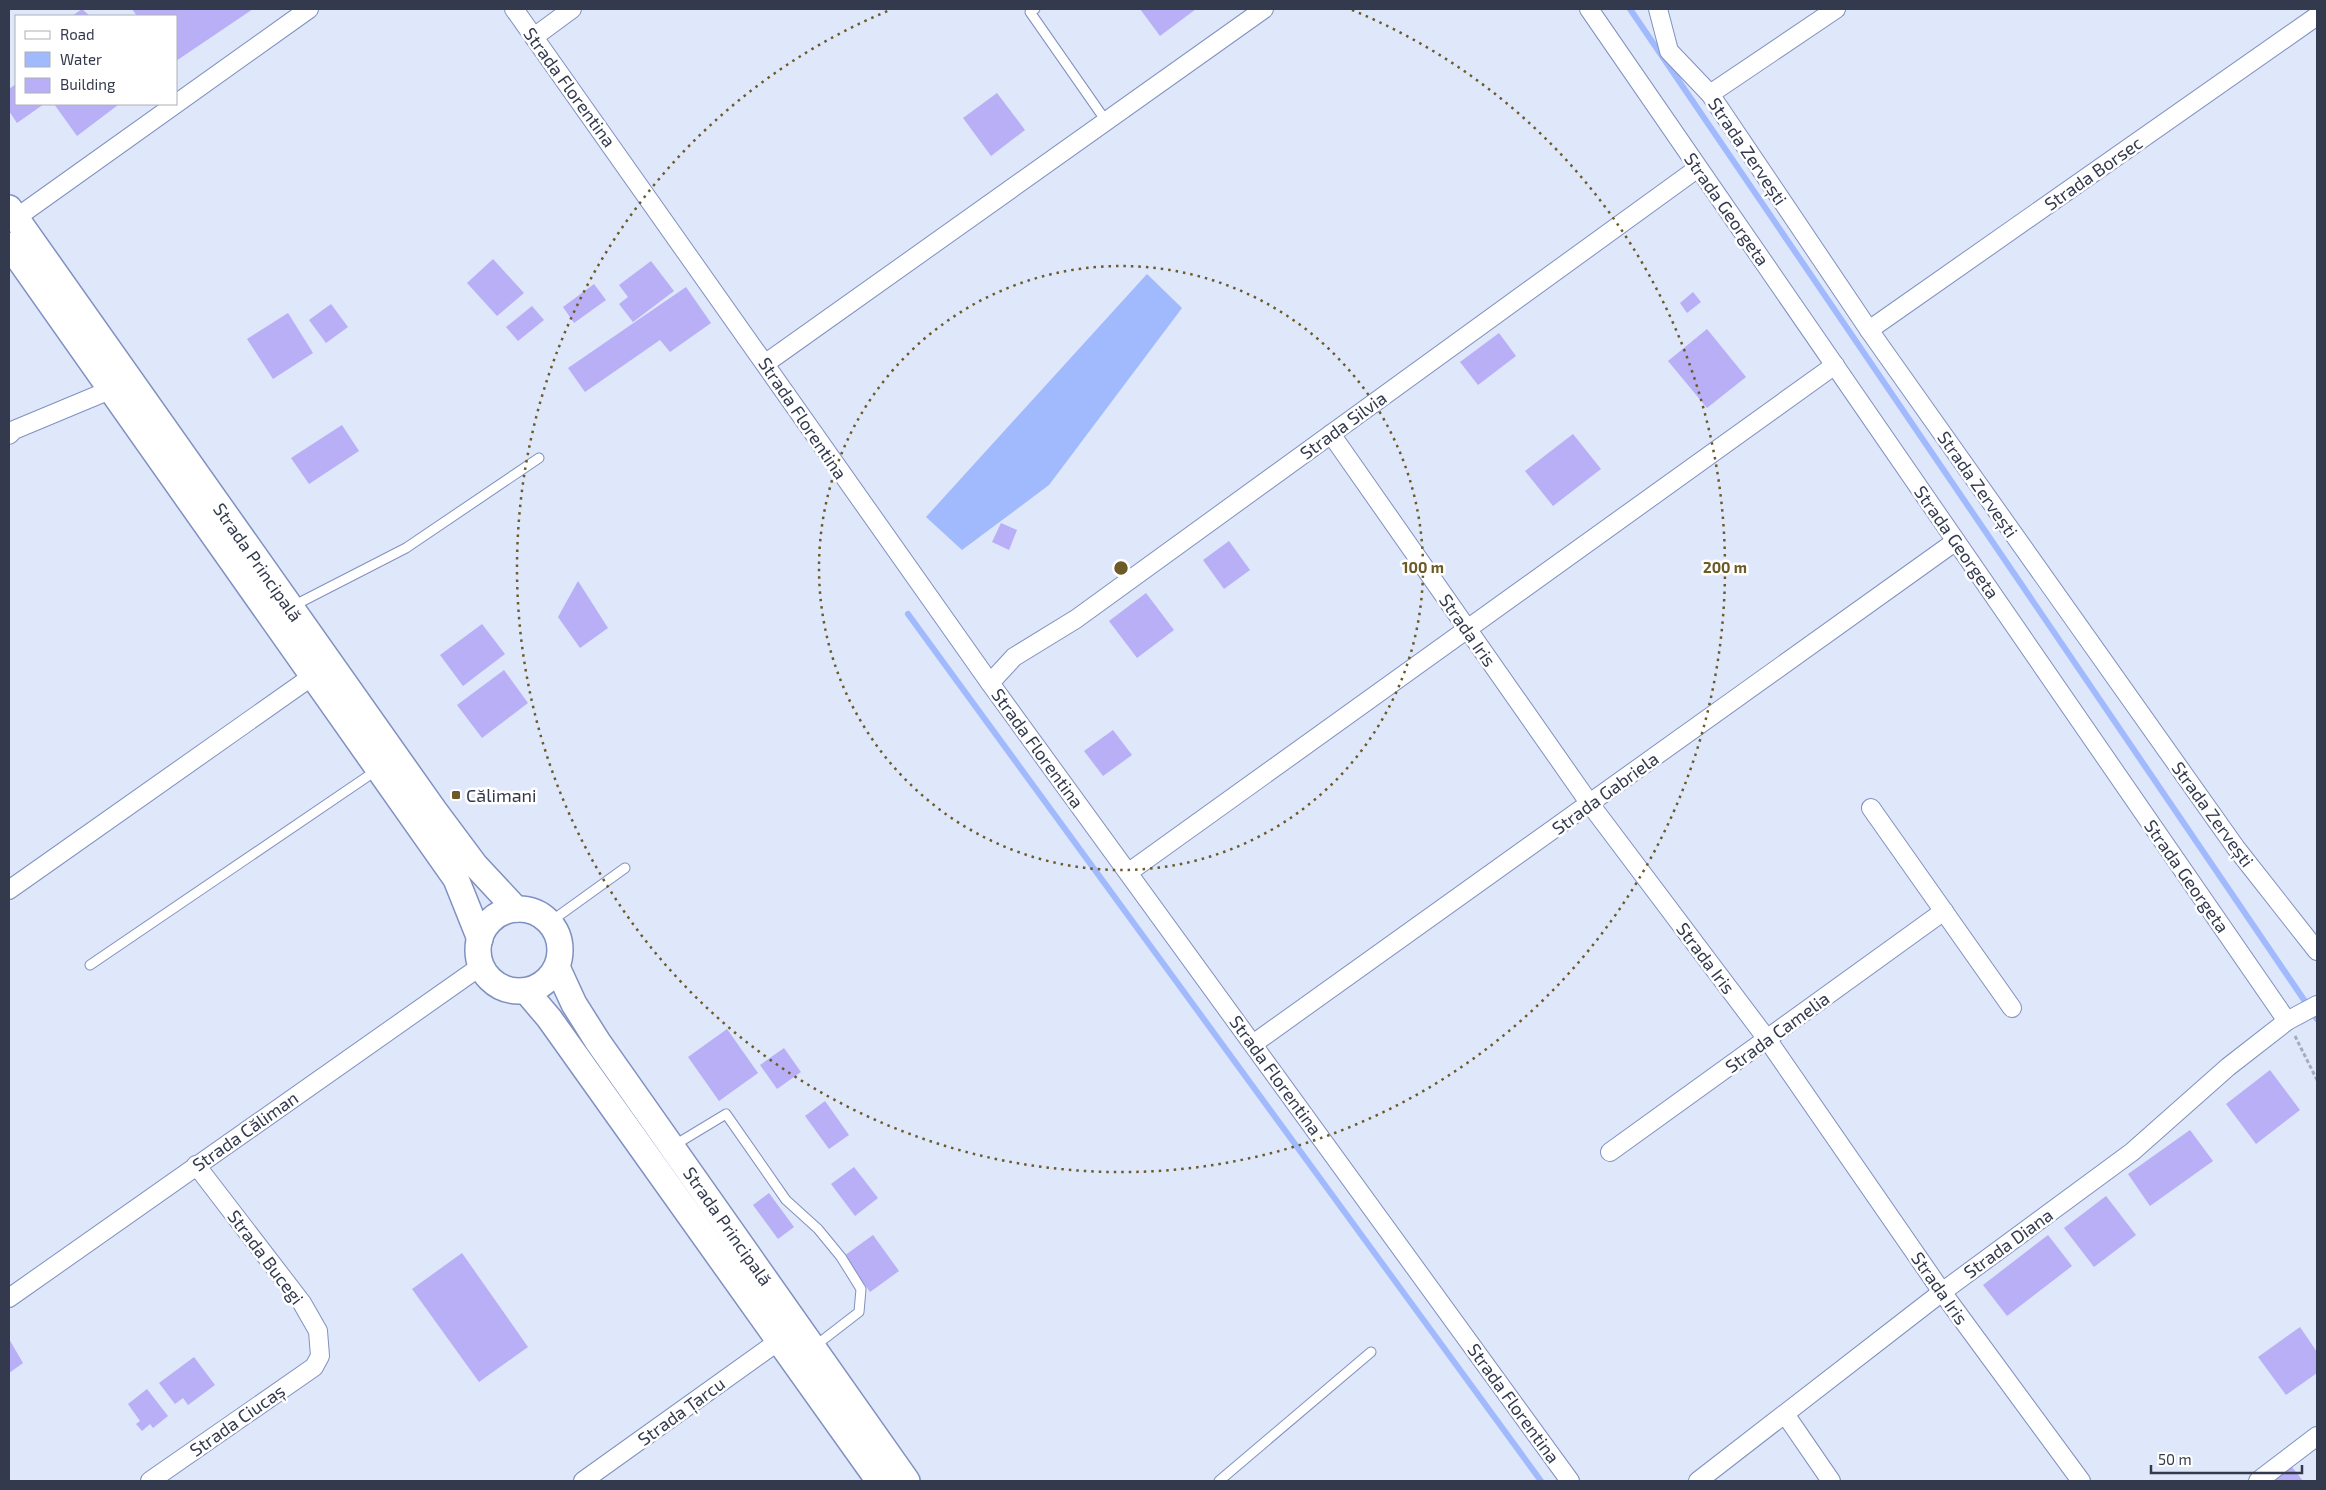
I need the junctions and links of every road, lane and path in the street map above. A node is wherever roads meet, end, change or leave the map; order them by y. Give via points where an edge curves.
1 (309, 9) edge
2 (514, 9) edge
3 (572, 9) edge
4 (1035, 9) edge
5 (1264, 9) edge
6 (1589, 9) edge
7 (1658, 9) edge
8 (1836, 9) edge
9 (2317, 16) edge
10 (534, 37) junction
11 (1710, 94) junction
12 (178, 99) edge
13 (169, 105) edge
14 (1106, 121) junction
15 (1698, 168) junction
16 (12, 213) edge
17 (9, 245) edge
18 (1870, 330) junction
19 (766, 363) junction
20 (1834, 365) junction
21 (110, 390) junction
22 (1331, 434) junction
23 (9, 435) edge
24 (539, 458) dead end
25 (1956, 541) junction
26 (291, 607) junction
27 (1467, 629) junction
28 (314, 675) junction
29 (990, 683) junction
30 (378, 769) junction
31 (1590, 804) junction
32 (1871, 808) dead end
33 (625, 868) dead end
34 (1129, 872) junction
35 (9, 890) edge
36 (516, 909) junction
37 (1944, 911) junction
38 (550, 922) junction
39 (480, 939) junction
40 (2317, 951) edge
41 (90, 965) dead end
42 (481, 966) junction
43 (557, 967) junction
44 (526, 991) junction
45 (2317, 1005) edge
46 (2012, 1008) dead end
47 (2293, 1018) junction
48 (1767, 1039) junction
49 (1254, 1044) junction
50 (2317, 1080) edge
51 (673, 1146) junction
52 (1610, 1152) dead end
53 (196, 1165) junction
54 (1942, 1292) junction
55 (9, 1298) edge
56 (780, 1340) junction
57 (812, 1347) junction
58 (1372, 1352) dead end
59 (320, 1356) joint
60 (1785, 1414) junction
61 (2317, 1436) edge
62 (150, 1481) edge
63 (583, 1481) edge
64 (879, 1481) edge
65 (907, 1481) edge
66 (1219, 1481) edge
67 (1570, 1481) edge
68 (1698, 1481) edge
69 (1831, 1481) edge
70 (2081, 1481) edge
71 (2258, 1481) edge

1 - 12 street
2 - 10 street, Strada Florentina
3 - 10 street
4 - 14 lane via 1030,12
5 - 14 street
6 - 15 street, Strada Georgeta
7 - 11 street, Strada Zervești via 1669,51
8 - 11 street
9 - 18 street, Strada Borsec
10 - 19 street, Strada Florentina
11 - 18 street, Strada Zervești
13 - 16 street
14 - 19 street
15 - 20 street, Strada Georgeta
15 - 22 street, Strada Silvia
16 - 26 main road, Strada Principală
17 - 21 main road, Strada Principală
18 - 40 street, Strada Zervești via 2236,848
19 - 29 street, Strada Florentina
20 - 25 street, Strada Georgeta
20 - 27 street
21 - 23 street via 14,430
21 - 28 main road, Strada Principală
22 - 27 street, Strada Iris
22 - 29 street, Strada Silvia via 1076,619 1031,644
24 - 26 lane via 406,548
25 - 31 street, Strada Gabriela
25 - 47 street, Strada Georgeta
26 - 36 main road, Strada Principală via 475,865
27 - 31 street, Strada Iris
27 - 34 street
28 - 30 main road, Strada Principală
28 - 35 street
29 - 34 street, Strada Florentina
30 - 39 main road, Strada Principală via 456,879
30 - 41 lane
31 - 48 street, Strada Iris
31 - 49 street, Strada Gabriela
32 - 37 street
33 - 38 lane
34 - 49 street, Strada Florentina
36 - 38 main road via 534,912
36 - 39 main road via 497,915
37 - 46 street
37 - 48 street, Strada Camelia
38 - 43 main road via 560,943
39 - 42 main road
42 - 44 main road via 487,976 504,989
42 - 53 street, Strada Căliman
43 - 44 main road via 544,983
43 - 51 main road, Strada Principală via 574,1004 598,1042
44 - 56 main road, Strada Principală via 549,1018
45 - 47 street, Strada Diana
47 - 50 path
47 - 54 street, Strada Diana via 2228,1067 2132,1152
48 - 52 street, Strada Camelia
48 - 54 street, Strada Iris
49 - 67 street, Strada Florentina
51 - 57 main road, Strada Principală
51 - 57 lane via 726,1114 786,1200 818,1229 841,1257 861,1289 859,1312
53 - 55 street, Strada Căliman
53 - 59 street, Strada Bucegi via 302,1303 318,1331
54 - 60 street, Strada Diana
54 - 70 street, Strada Iris
56 - 63 street, Strada Țarcu
56 - 64 main road, Strada Principală
57 - 65 main road, Strada Principală
58 - 66 lane
59 - 62 street, Strada Ciucaș via 314,1367
60 - 68 street, Strada Diana
60 - 69 street
61 - 71 street

